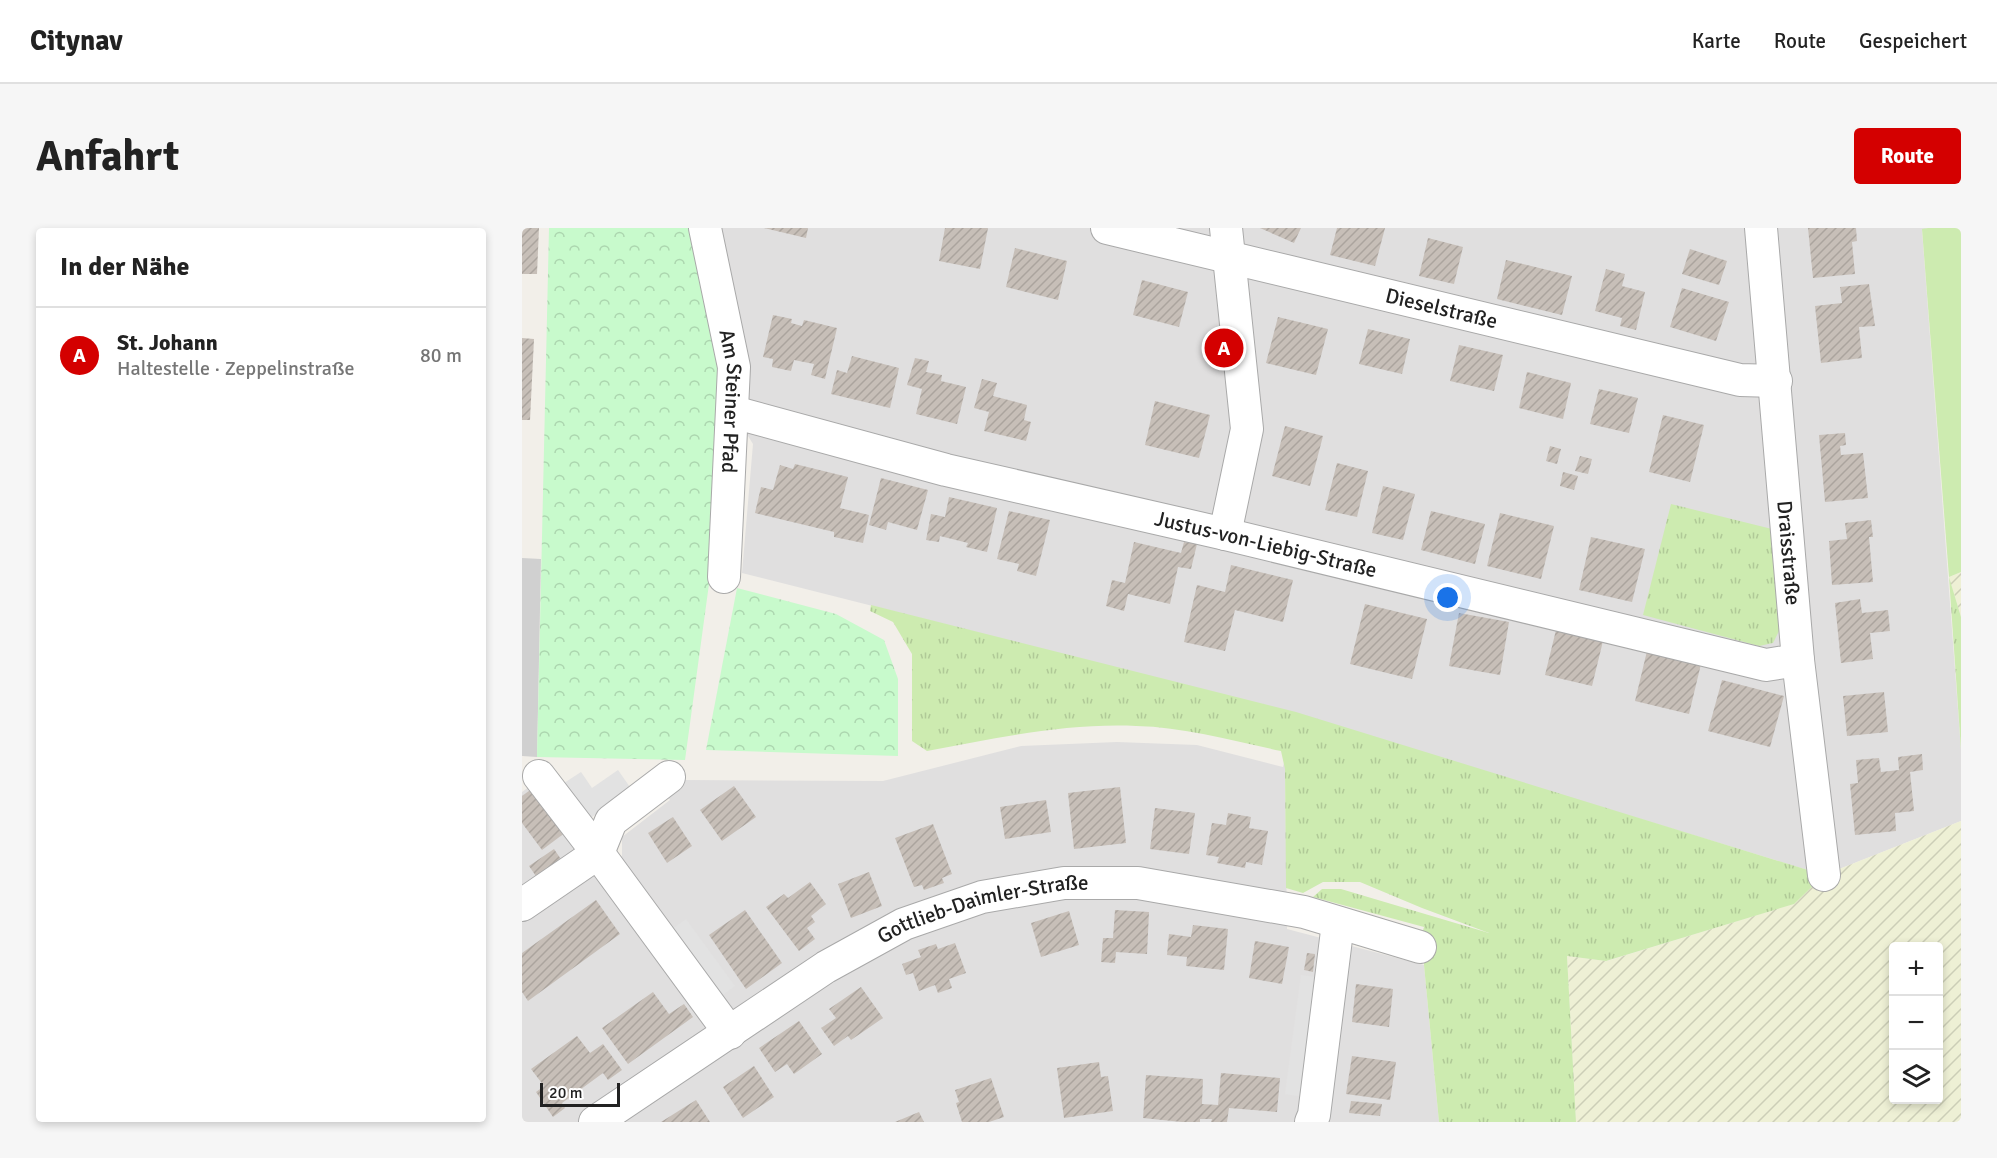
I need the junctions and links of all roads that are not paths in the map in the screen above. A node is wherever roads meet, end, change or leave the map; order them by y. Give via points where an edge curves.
1 (705, 228) edge
2 (1107, 228) edge
3 (1761, 228) edge
4 (1227, 243) edge
5 (1776, 381) junction
6 (733, 412) junction
7 (1225, 534) junction
8 (724, 577) dead end
9 (1798, 660) junction
10 (539, 776) dead end
11 (669, 777) dead end
12 (598, 853) junction
13 (1824, 874) dead end
14 (522, 905) edge
15 (1338, 923) junction
16 (1420, 947) dead end
17 (730, 1033) junction
18 (595, 1122) edge
19 (1311, 1122) edge

1 - 6 street, Am Steiner Pfad via 734,368
2 - 4 street, Dieselstraße
3 - 5 street, Draisstraße
4 - 5 street, Dieselstraße via 1740,380
4 - 7 street via 1247,429
5 - 9 street, Draisstraße
6 - 7 street, Justus-von-Liebig-Straße via 946,470
6 - 8 street, Am Steiner Pfad
7 - 9 street, Justus-von-Liebig-Straße via 1766,665
9 - 13 street, Draisstraße
10 - 12 street
11 - 12 street via 611,821
12 - 14 street
12 - 17 street
15 - 16 street, Gottlieb-Daimler-Straße
15 - 17 street, Gottlieb-Daimler-Straße via 1304,912 1138,883 1064,882 982,897 904,924 826,967
15 - 19 street
17 - 18 street, Gottlieb-Daimler-Straße

